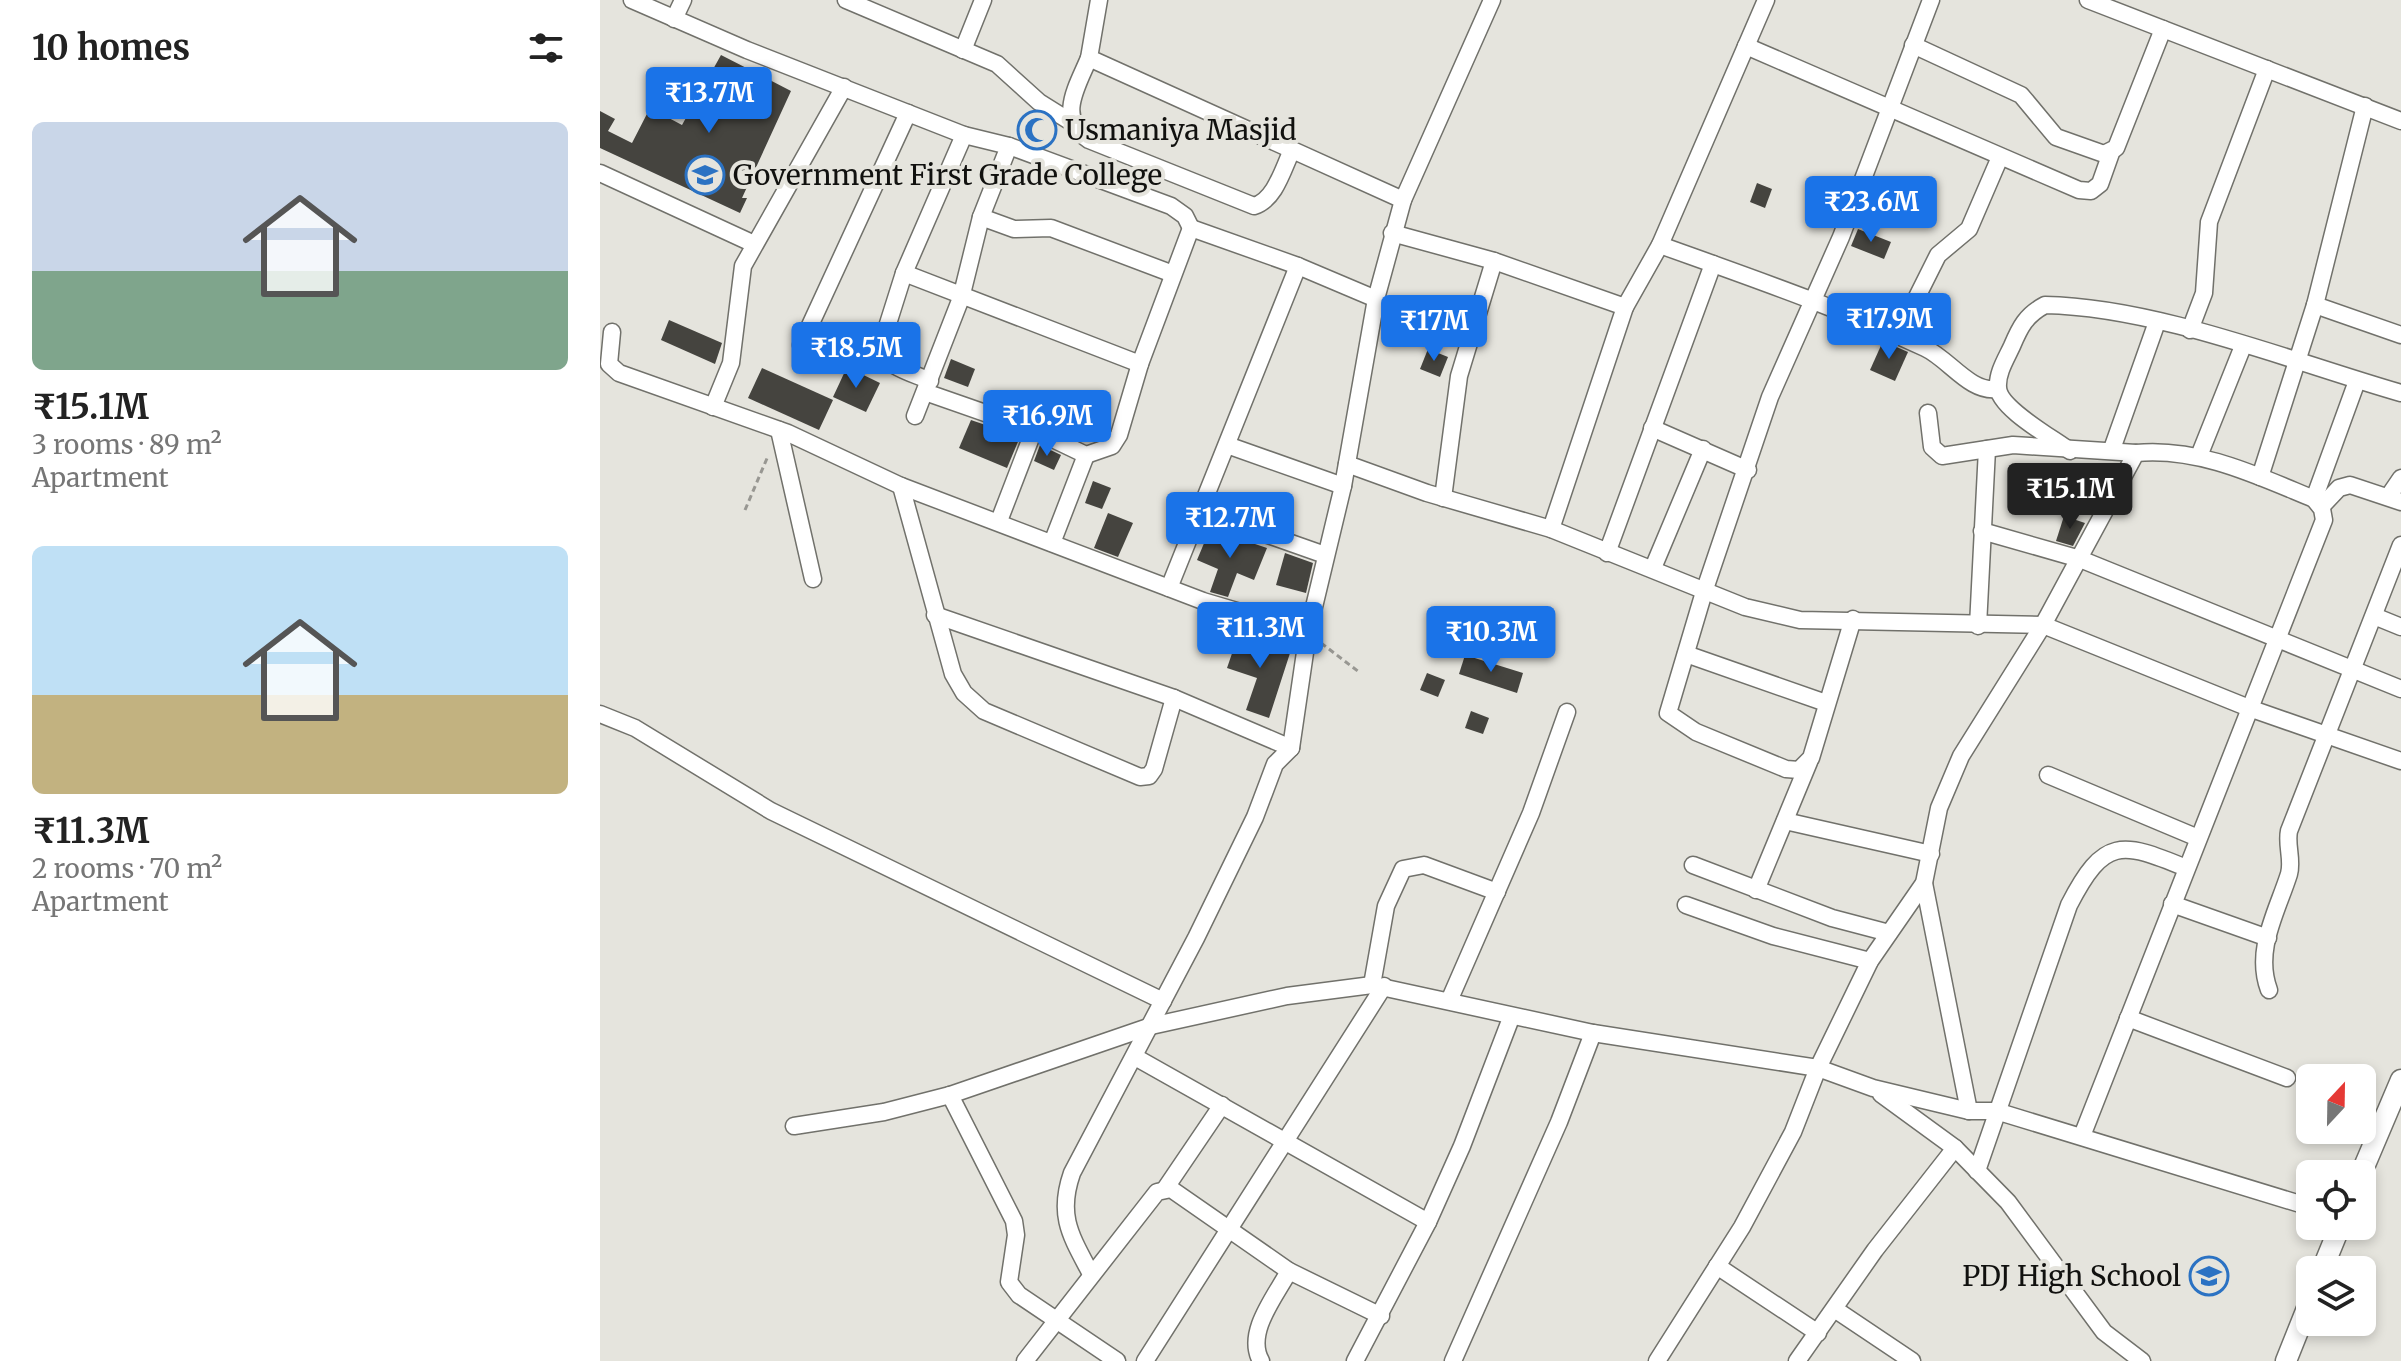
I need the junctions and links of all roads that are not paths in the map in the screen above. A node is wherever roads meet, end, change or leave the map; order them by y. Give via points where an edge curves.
1 (632, 0) edge
2 (683, 0) edge
3 (846, 0) edge
4 (983, 0) edge
5 (1097, 0) edge
6 (1492, 0) edge
7 (1766, 0) edge
8 (1931, 0) edge
9 (2088, 0) edge
10 (674, 19) junction
11 (2163, 29) junction
12 (1913, 45) junction
13 (1746, 46) junction
14 (963, 50) junction
15 (1089, 58) junction
16 (2267, 69) junction
17 (844, 87) junction
18 (2365, 106) junction
19 (1889, 110) junction
20 (908, 113) junction
21 (2401, 121) edge
22 (1071, 122) junction
23 (964, 135) junction
24 (1009, 146) junction
25 (1292, 150) junction
26 (2111, 153) junction
27 (2000, 157) junction
28 (600, 173) edge
29 (1403, 200) junction
30 (981, 217) junction
31 (1191, 228) junction
32 (1392, 233) junction
33 (754, 244) junction
34 (1660, 245) junction
35 (1494, 261) junction
36 (1713, 264) junction
37 (1298, 266) junction
38 (904, 273) junction
39 (1173, 274) junction
40 (961, 298) junction
41 (1376, 299) junction
42 (1813, 301) junction
43 (2315, 305) junction
44 (1625, 307) junction
45 (2157, 322) junction
46 (2190, 330) junction
47 (612, 332) dead end
48 (1898, 335) junction
49 (2401, 335) edge
50 (801, 345) dead end
51 (2243, 346) junction
52 (1140, 364) junction
53 (2298, 364) junction
54 (2357, 381) junction
55 (927, 386) junction
56 (1997, 389) junction
57 (2401, 393) edge
58 (713, 407) junction
59 (1928, 413) dead end
60 (915, 416) dead end
61 (1652, 428) junction
62 (779, 430) junction
63 (1034, 430) junction
64 (1227, 445) junction
65 (1703, 449) junction
66 (1987, 449) junction
67 (2112, 449) junction
68 (2070, 451) junction
69 (2136, 453) junction
70 (1086, 455) junction
71 (2199, 456) junction
72 (1347, 464) junction
73 (1748, 470) junction
74 (2260, 477) junction
75 (2401, 478) edge
76 (901, 486) junction
77 (1343, 486) junction
78 (1443, 498) junction
79 (2395, 500) edge
80 (2317, 503) junction
81 (1200, 511) junction
82 (999, 521) junction
83 (1551, 529) junction
84 (1982, 531) junction
85 (1052, 543) junction
86 (2401, 545) edge
87 (1607, 553) junction
88 (1325, 555) junction
89 (2080, 559) junction
90 (1653, 568) junction
91 (813, 579) dead end
92 (1169, 588) junction
93 (1704, 592) junction
94 (935, 615) junction
95 (2374, 616) junction
96 (1853, 619) junction
97 (2043, 625) junction
98 (1978, 626) junction
99 (2401, 627) edge
100 (1308, 632) junction
101 (2276, 639) junction
102 (1686, 654) junction
103 (2354, 669) junction
104 (2401, 689) edge
105 (1174, 698) junction
106 (1826, 703) junction
107 (2249, 708) junction
108 (1567, 712) dead end
109 (600, 714) edge
110 (2329, 735) junction
111 (1291, 748) junction
112 (1811, 758) junction
113 (2401, 761) edge
114 (2048, 775) dead end
115 (1785, 821) junction
116 (2198, 838) junction
117 (1931, 854) junction
118 (1693, 865) dead end
119 (2186, 868) junction
120 (1924, 883) junction
121 (1756, 890) junction
122 (1497, 892) junction
123 (2172, 904) junction
124 (1686, 905) dead end
125 (1889, 933) junction
126 (2268, 938) junction
127 (1870, 961) junction
128 (1378, 985) junction
129 (2269, 990) dead end
130 (1163, 1001) junction
131 (1449, 1001) junction
132 (1511, 1018) junction
133 (2128, 1018) junction
134 (1151, 1026) junction
135 (1593, 1033) junction
136 (1135, 1057) junction
137 (1818, 1068) junction
138 (2287, 1078) dead end
139 (2401, 1080) edge
140 (1873, 1088) junction
141 (950, 1095) junction
142 (1222, 1105) junction
143 (1969, 1111) junction
144 (1996, 1111) junction
145 (794, 1126) dead end
146 (2082, 1136) junction
147 (1286, 1145) junction
148 (1955, 1148) junction
149 (2367, 1160) edge
150 (1977, 1171) junction
151 (1165, 1189) junction
152 (2296, 1203) edge
153 (1428, 1222) junction
154 (1230, 1232) junction
155 (1717, 1266) junction
156 (1289, 1271) junction
157 (1091, 1274) junction
158 (1836, 1310) junction
159 (1381, 1316) junction
160 (1058, 1320) junction
161 (1818, 1333) junction
162 (2296, 1336) edge
163 (1025, 1361) edge
164 (1117, 1361) edge
165 (1145, 1361) edge
166 (1261, 1361) edge
167 (1355, 1361) edge
168 (1453, 1361) edge
169 (1657, 1361) edge
170 (1797, 1361) edge
171 (1912, 1361) edge
172 (2142, 1361) edge
173 (2286, 1361) edge

1 - 10 street
2 - 10 street
3 - 14 street
4 - 14 street
5 - 15 street
6 - 29 street
7 - 13 street
8 - 12 street
9 - 11 street
10 - 17 street
11 - 16 street
11 - 26 street
12 - 19 street
12 - 26 street via 2021,95 2056,137
13 - 19 street
13 - 34 street
14 - 22 street via 997,64
15 - 22 street via 1070,104
15 - 25 street
16 - 18 street
16 - 46 street via 2209,222 2204,293
17 - 20 street
17 - 33 street
18 - 21 street
18 - 43 street
19 - 27 street
19 - 42 street
20 - 23 street
20 - 50 street
22 - 25 street via 1089,140 1254,206 1271,193
23 - 24 street
23 - 38 street
24 - 30 street
24 - 31 street via 1171,206
25 - 29 street
26 - 27 street via 2100,184 2091,191
27 - 48 street via 1969,229 1938,255
28 - 33 street
29 - 32 street
30 - 39 street via 1014,229 1051,228
30 - 40 street
31 - 37 street
31 - 39 street
32 - 35 street
32 - 41 street
33 - 58 street via 743,266 731,363
34 - 36 street
34 - 44 street
35 - 44 street
35 - 78 street via 1459,376
36 - 42 street
36 - 61 street
37 - 41 street
37 - 64 street
38 - 40 street
38 - 55 street via 880,349 883,358
39 - 52 street
40 - 52 street
40 - 55 street
41 - 72 street
42 - 48 street
42 - 73 street via 1770,397
43 - 49 street
43 - 53 street
44 - 83 street
45 - 46 street
45 - 56 street via 2045,305 2030,312 2022,324
45 - 67 street
46 - 51 street
47 - 58 street via 609,364 619,373
48 - 56 street via 1952,364 1973,384
51 - 53 street
51 - 71 street
52 - 70 street via 1119,435 1112,446
53 - 54 street
53 - 74 street
54 - 57 street
54 - 80 street
55 - 60 street
55 - 63 street
56 - 68 street via 2007,406
58 - 62 street
59 - 66 street via 1935,453 1954,456
61 - 65 street
61 - 87 street
62 - 76 street
62 - 91 street
63 - 70 street
63 - 82 street
64 - 77 street
64 - 81 street
65 - 73 street
65 - 90 street
66 - 68 street via 2013,445
66 - 84 street
67 - 68 street
67 - 69 street
69 - 71 street via 2162,450
69 - 89 street
70 - 85 street
71 - 74 street
72 - 77 street
72 - 78 street
73 - 93 street
74 - 80 street
75 - 79 street
76 - 82 street
76 - 94 street
77 - 88 street
78 - 83 street
79 - 80 street via 2350,485
80 - 101 street via 2324,520 2320,536
81 - 88 street
81 - 92 street
82 - 85 street
83 - 87 street
84 - 89 street
84 - 98 street
85 - 92 street
86 - 95 street
87 - 90 street
88 - 100 street
89 - 97 street
89 - 101 street
90 - 93 street
92 - 100 street
93 - 96 street via 1800,620
93 - 102 street
94 - 105 street
94 - 105 street via 953,674 984,711 1124,773 1149,776 1154,769
95 - 99 street
95 - 103 street
96 - 98 street
96 - 106 street
97 - 98 street
97 - 107 street
97 - 117 street via 1961,756 1939,808
100 - 111 street
101 - 103 street
101 - 107 street
102 - 106 street
102 - 112 street via 1668,713 1675,721 1786,769 1799,770
103 - 104 street
103 - 110 street
105 - 111 street
106 - 112 street
107 - 110 street
107 - 116 street
108 - 122 street
109 - 130 street via 635,728 771,811
110 - 113 street
110 - 126 street via 2289,831 2285,847 2290,870
111 - 130 street via 1275,764 1255,817
112 - 115 street
114 - 116 street
115 - 117 street
115 - 121 street
116 - 119 street
117 - 120 street
118 - 121 street
119 - 123 street
119 - 144 street via 2143,850 2119,848 2098,859 2084,875
120 - 125 street
120 - 143 street
121 - 125 street
122 - 128 street via 1424,865 1403,869 1386,906
122 - 131 street
123 - 126 street
123 - 133 street
124 - 127 street via 1773,936
125 - 127 street
126 - 129 street via 2263,973
127 - 137 street
128 - 131 street
128 - 134 street via 1287,996
128 - 147 street
130 - 134 street
131 - 132 street
132 - 135 street
132 - 153 street
133 - 138 street
133 - 146 street
134 - 136 street
134 - 141 street
135 - 137 street
135 - 168 street
136 - 142 street
136 - 157 street via 1064,1197 1071,1236
137 - 140 street
137 - 155 street via 1793,1132
139 - 149 main road
140 - 143 street
140 - 148 street
141 - 145 street
141 - 160 street via 1014,1221 1009,1282 1019,1295
142 - 147 street
142 - 151 street
143 - 144 street
144 - 146 street
144 - 150 street
146 - 152 street
147 - 153 street
147 - 154 street
148 - 150 street
148 - 158 street via 1875,1250
150 - 172 street via 2008,1202 2104,1332
151 - 154 street
151 - 157 street via 1157,1192
153 - 159 street
154 - 156 street
154 - 165 street
155 - 161 street
155 - 169 street
156 - 159 street
156 - 166 street via 1258,1329 1254,1344
157 - 160 street
158 - 161 street
158 - 171 street
159 - 167 street
160 - 163 street
160 - 164 street
161 - 170 street
162 - 173 main road

